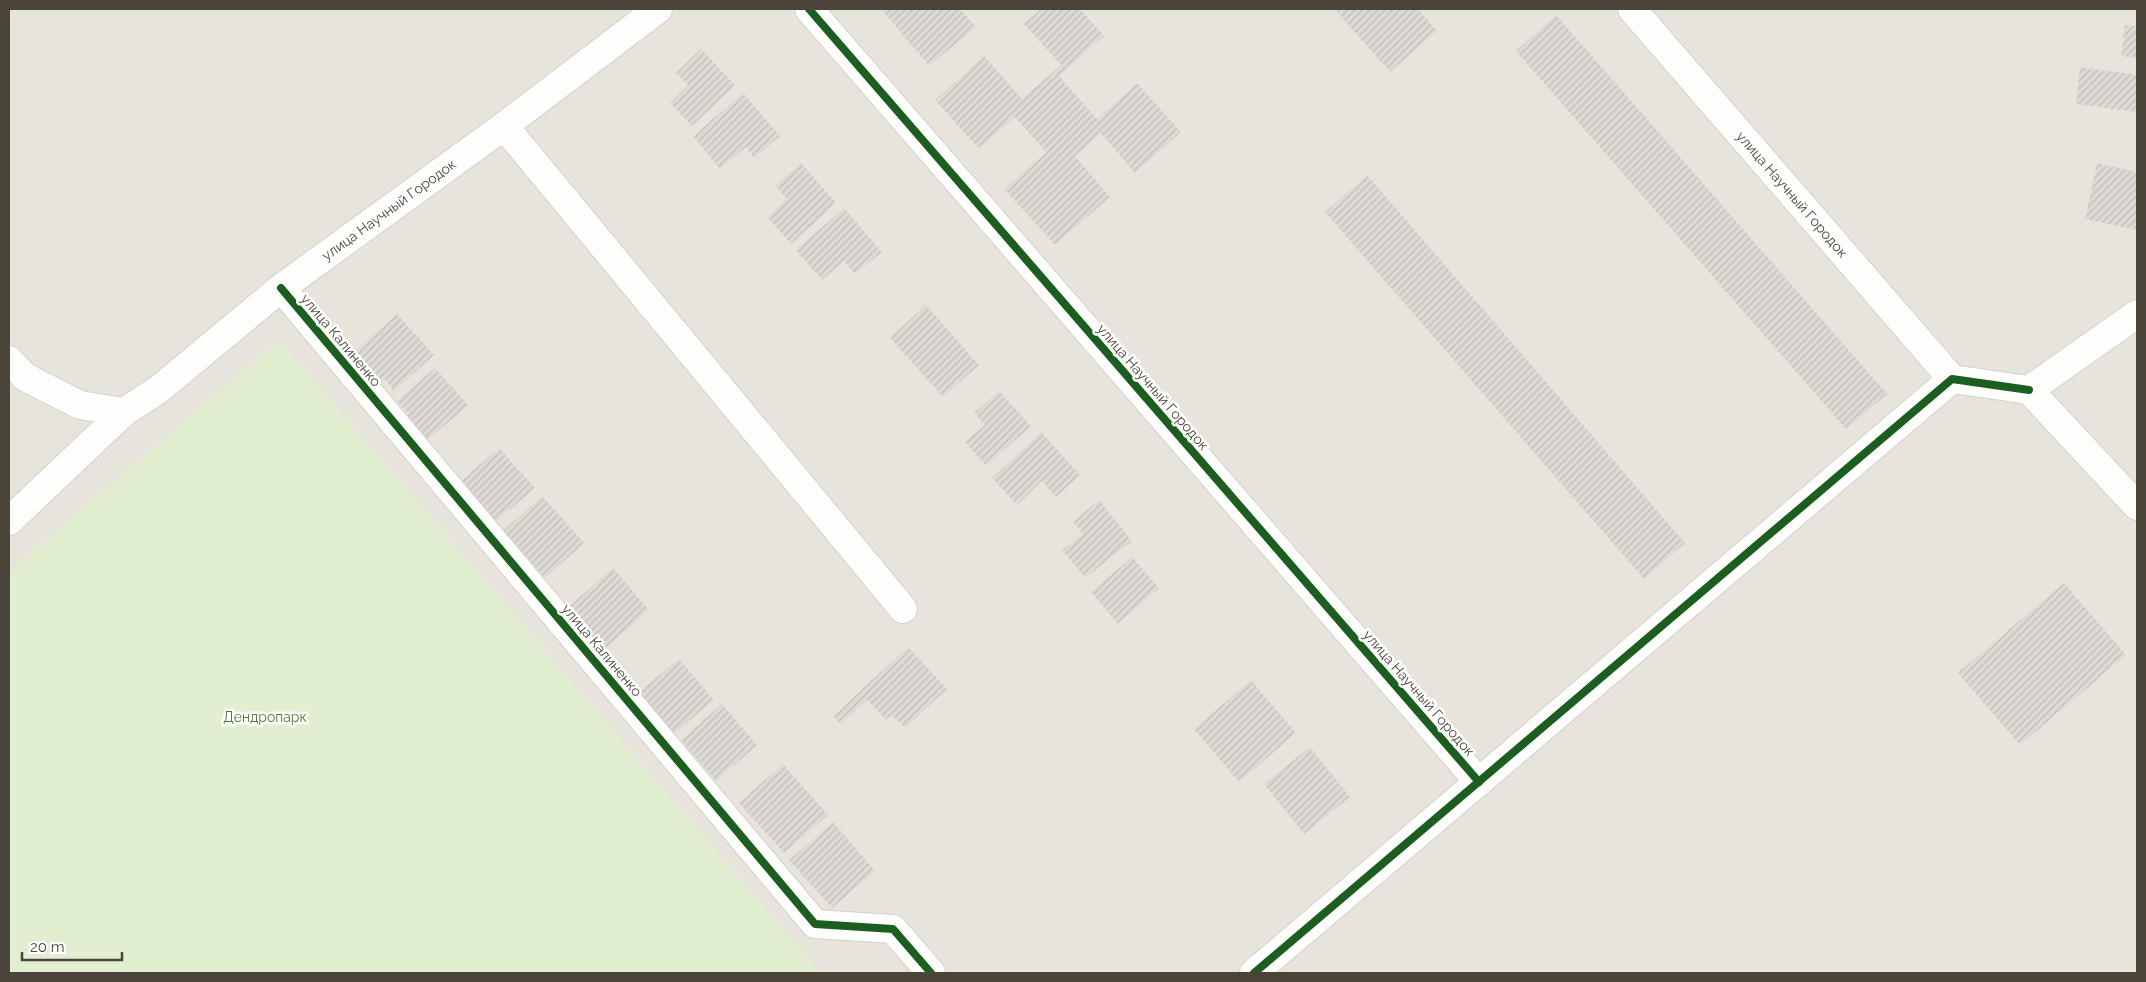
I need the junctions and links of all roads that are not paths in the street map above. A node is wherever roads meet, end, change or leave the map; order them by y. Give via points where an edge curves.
1 (658, 9) edge
2 (809, 9) edge
3 (1632, 9) edge
4 (504, 126) junction
5 (281, 288) junction
6 (2137, 314) edge
7 (9, 360) edge
8 (1952, 379) junction
9 (2029, 390) junction
10 (124, 412) junction
11 (2137, 506) edge
12 (9, 521) edge
13 (903, 609) dead end
14 (1479, 782) junction
15 (931, 973) edge
16 (1254, 973) edge

1 - 4 street, улица Научный Городок
2 - 14 street, улица Научный Городок
3 - 8 street, улица Научный Городок
4 - 5 street, улица Научный Городок
4 - 13 street
5 - 10 street, улица Научный Городок via 158,390
5 - 15 street, улица Калиненко via 815,924 892,929
6 - 9 street
7 - 10 street via 25,376 80,406
8 - 9 street
8 - 14 street
9 - 11 street
10 - 12 street, улица Научный Городок
14 - 16 street

